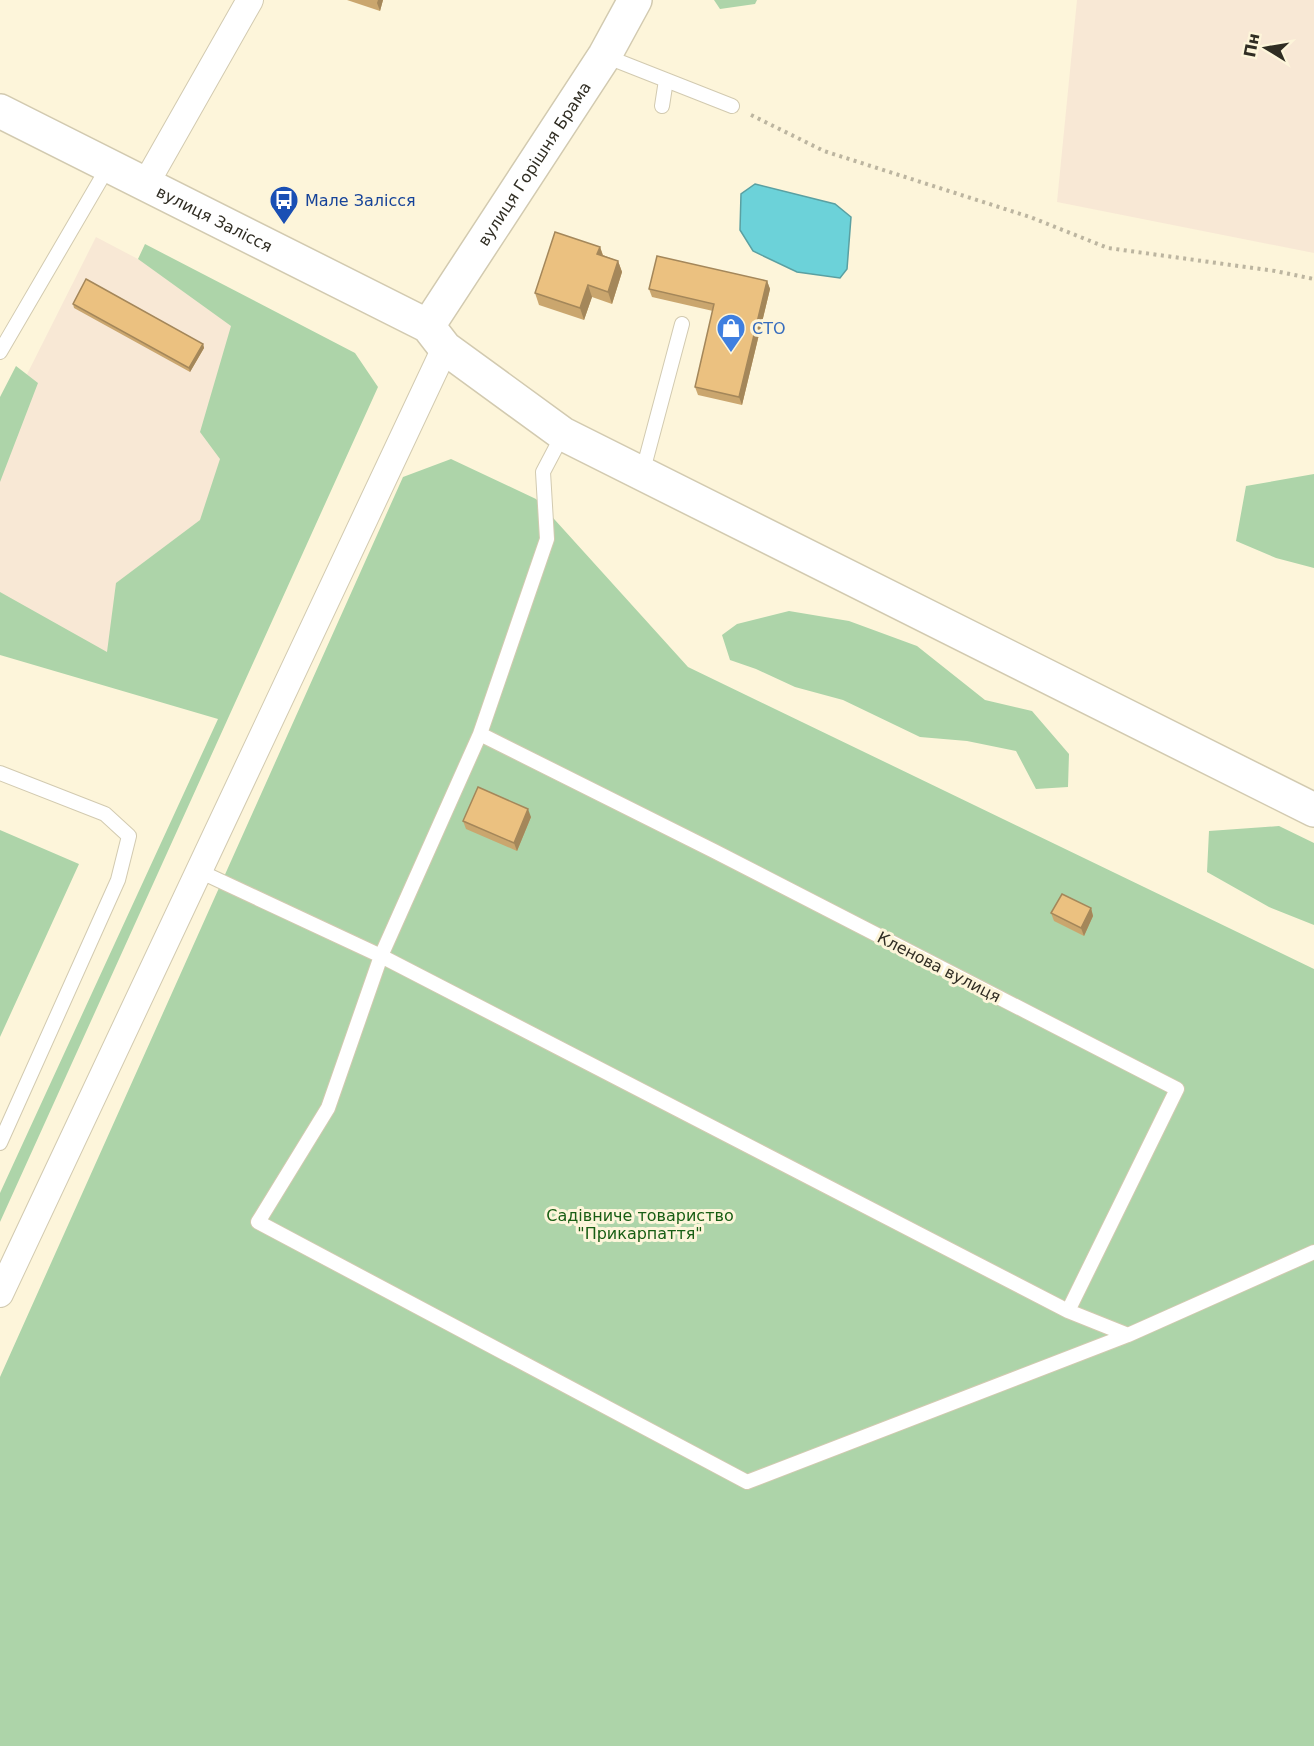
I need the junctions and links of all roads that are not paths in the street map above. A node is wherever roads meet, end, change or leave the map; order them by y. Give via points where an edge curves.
1 (250, 0) edge
2 (635, 0) edge
3 (604, 55) junction
4 (666, 80) junction
5 (662, 106) dead end
6 (732, 106) road end
7 (0, 111) edge
8 (108, 167) junction
9 (145, 185) junction
10 (682, 324) dead end
11 (436, 337) junction
12 (0, 352) edge
13 (563, 434) junction
14 (642, 474) junction
15 (480, 734) junction
16 (0, 773) edge
17 (1314, 810) edge
18 (199, 871) junction
19 (381, 956) junction
20 (0, 1143) edge
21 (1314, 1252) edge
22 (0, 1294) edge
23 (1068, 1311) junction
24 (1128, 1335) junction

1 - 9 street
2 - 3 main road, вулиця Горішня Брама
3 - 4 lane
3 - 11 main road, вулиця Горішня Брама
4 - 5 lane
4 - 6 lane
7 - 8 main road, вулиця Залісся
8 - 9 main road, вулиця Залісся
8 - 12 lane
9 - 11 main road, вулиця Залісся
10 - 14 lane
11 - 13 main road, вулиця Залісся
11 - 18 street
13 - 14 main road, вулиця Залісся
13 - 15 lane via 543,472 547,539
14 - 17 main road, вулиця Залісся
15 - 19 lane
15 - 23 lane, Кленова вулиця via 1177,1089
16 - 20 lane via 105,814 129,836 118,880
18 - 19 lane
18 - 22 street
19 - 23 lane
19 - 24 lane via 328,1108 258,1222 747,1482
21 - 24 lane
23 - 24 lane

